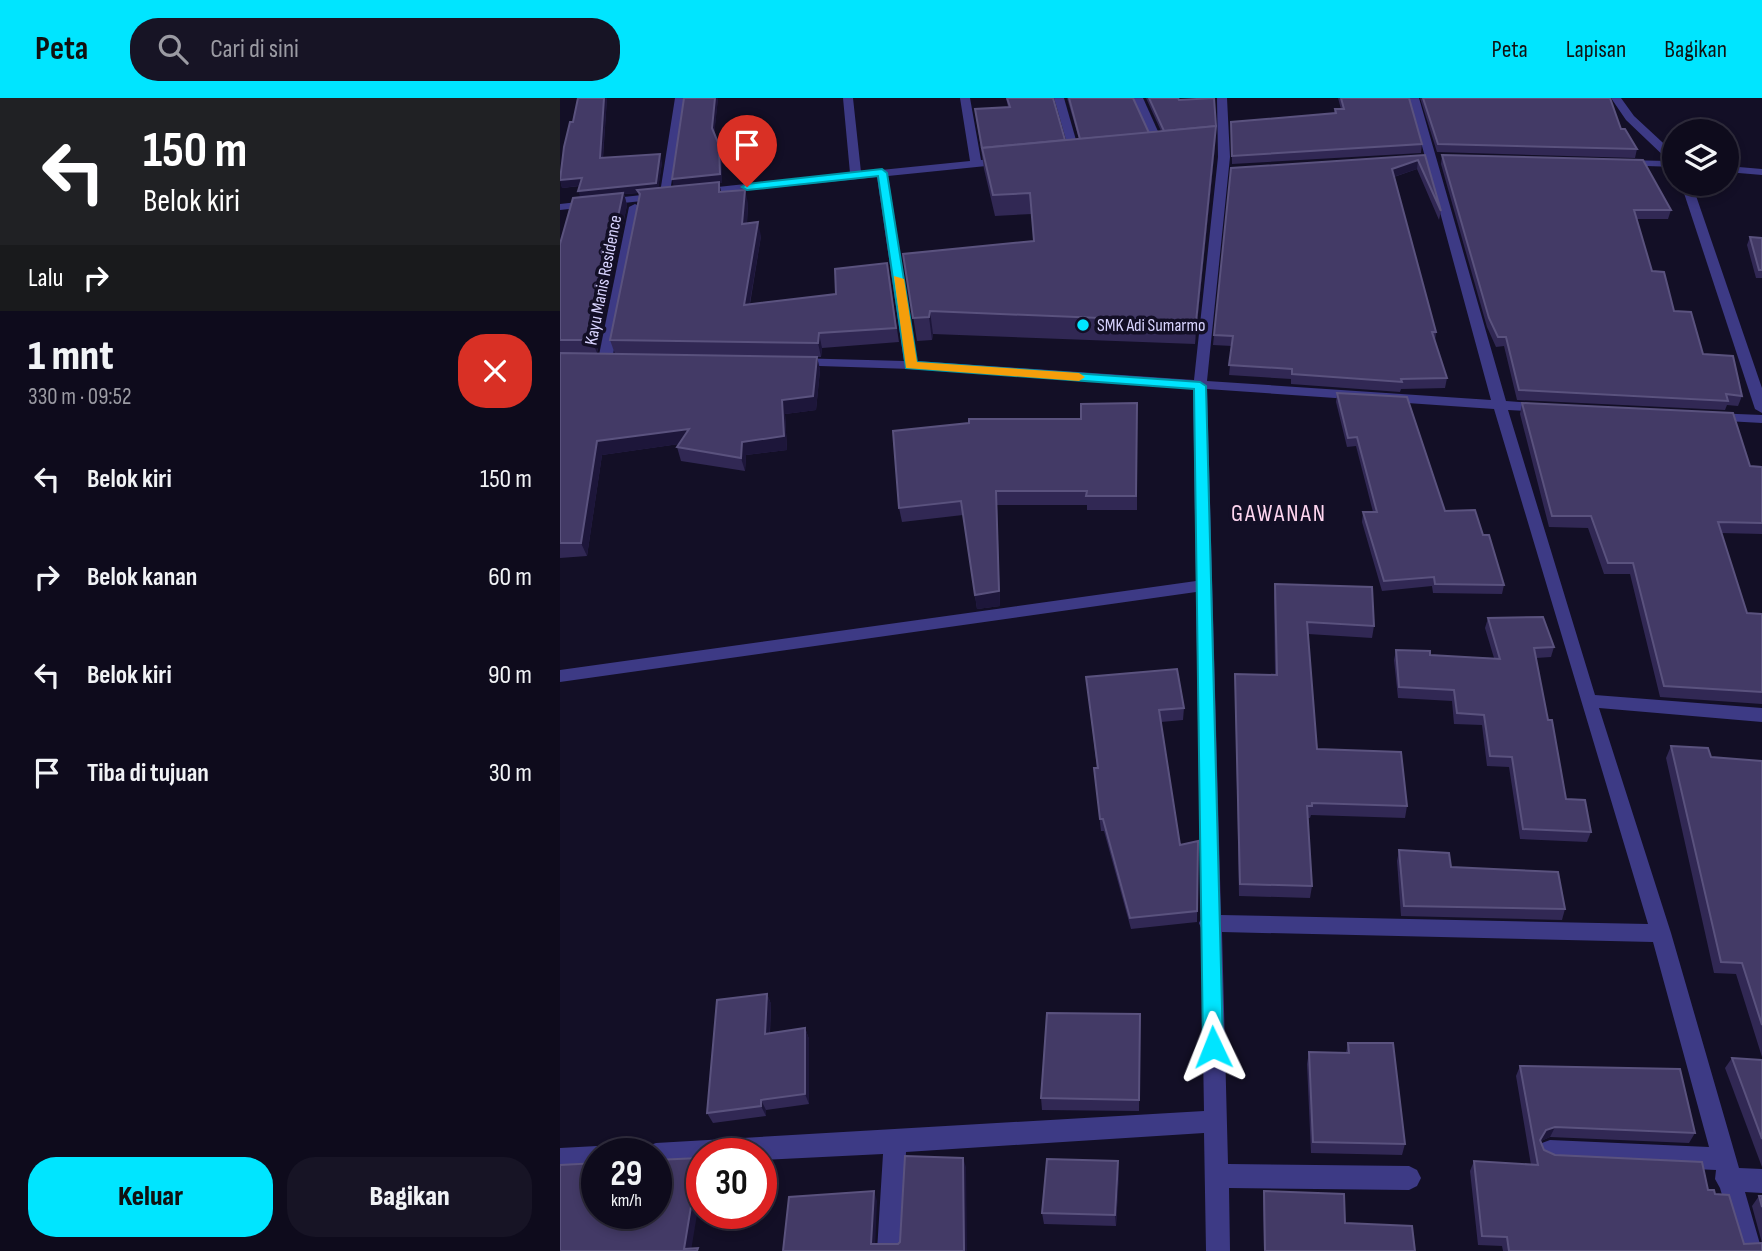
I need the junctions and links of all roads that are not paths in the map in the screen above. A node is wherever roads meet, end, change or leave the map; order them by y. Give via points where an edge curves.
1 (680, 98) edge
2 (848, 98) edge
3 (965, 98) edge
4 (1059, 98) edge
5 (1138, 98) edge
6 (1222, 98) edge
7 (1414, 98) edge
8 (1616, 98) edge
9 (1172, 146) edge
10 (1662, 149) edge
11 (1075, 154) edge
12 (1013, 160) edge
13 (1662, 162) edge
14 (1607, 163) edge
15 (976, 164) junction
16 (1739, 170) edge
17 (1762, 172) edge
18 (882, 173) junction
19 (856, 175) junction
20 (693, 193) edge
21 (679, 195) edge
22 (666, 196) junction
23 (1690, 196) edge
24 (635, 206) edge
25 (560, 207) edge
26 (606, 360) edge
27 (783, 362) edge
28 (911, 365) junction
29 (1200, 386) junction
30 (1500, 406) junction
31 (1564, 409) edge
32 (1762, 409) edge
33 (1695, 416) edge
34 (1762, 419) edge
35 (1204, 585) junction
36 (560, 676) edge
37 (1588, 701) junction
38 (1762, 715) edge
39 (1209, 923) junction
40 (1661, 933) junction
41 (1216, 1121) junction
42 (895, 1142) junction
43 (1550, 1151) edge
44 (672, 1153) edge
45 (581, 1158) edge
46 (560, 1159) edge
47 (1725, 1169) junction
48 (1216, 1176) junction
49 (1409, 1178) dead end
50 (1762, 1181) edge
51 (889, 1251) edge
52 (1218, 1251) edge
53 (1749, 1251) edge

1 - 22 street
2 - 19 street
3 - 15 street
4 - 11 street
5 - 9 street via 1154,148
6 - 29 street via 1217,141 1227,171
7 - 30 street
8 - 10 street
12 - 15 street
13 - 14 street
15 - 18 street
16 - 17 street
18 - 19 street
18 - 28 street
19 - 20 street
21 - 22 street
22 - 25 street
23 - 32 street
24 - 26 street, Kayu Manis Residence
27 - 28 street
28 - 29 street
29 - 30 street
29 - 35 street
30 - 31 street
30 - 37 street
33 - 34 street
35 - 36 street
35 - 39 street
37 - 38 street
37 - 40 street
39 - 40 street
39 - 41 street
40 - 47 street
41 - 42 street
41 - 48 street
42 - 44 street
42 - 51 street
43 - 47 street
45 - 46 street
47 - 50 street
47 - 53 street
48 - 49 street
48 - 52 street

